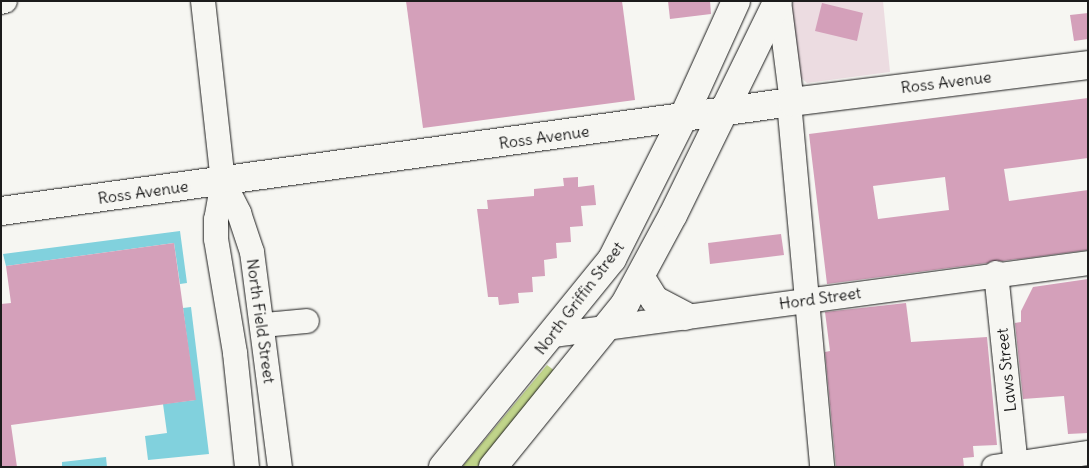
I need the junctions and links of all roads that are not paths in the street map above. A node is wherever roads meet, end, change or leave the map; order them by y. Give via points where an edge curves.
1 (5, 1) edge
2 (202, 1) edge
3 (736, 1) edge
4 (779, 1) edge
5 (1, 2) edge
6 (1088, 65) edge
7 (790, 102) junction
8 (724, 113) junction
9 (683, 118) junction
10 (223, 181) junction
11 (1, 211) edge
12 (1088, 263) edge
13 (996, 274) junction
14 (641, 278) junction
15 (806, 299) junction
16 (685, 316) junction
17 (307, 321) dead end
18 (264, 325) junction
19 (608, 328) junction
20 (553, 335) junction
21 (1088, 453) edge
22 (251, 465) edge
23 (1008, 466) edge
24 (280, 467) edge
25 (443, 467) edge
26 (492, 467) edge
27 (822, 467) edge

1 - 5 street
2 - 10 street, North Field Street
3 - 9 main road, North Griffin Street
4 - 7 street
4 - 8 main road
6 - 7 main road, Ross Avenue
7 - 8 main road, Ross Avenue
7 - 15 street
8 - 9 main road, Ross Avenue
8 - 14 main road
9 - 10 main road, Ross Avenue
9 - 20 main road, North Griffin Street via 612,259
10 - 11 main road, Ross Avenue
10 - 18 street, North Field Street via 252,252
10 - 22 street, North Field Street via 216,239
12 - 13 street, Hord Street
13 - 15 street, Hord Street
13 - 23 street, Laws Street
14 - 16 main road via 655,300
14 - 19 main road
15 - 16 street, Hord Street
15 - 27 street
16 - 19 street, Hord Street
17 - 18 street
18 - 24 street, North Field Street
19 - 20 street, Hord Street
19 - 26 main road
20 - 25 main road, North Griffin Street
21 - 23 street

